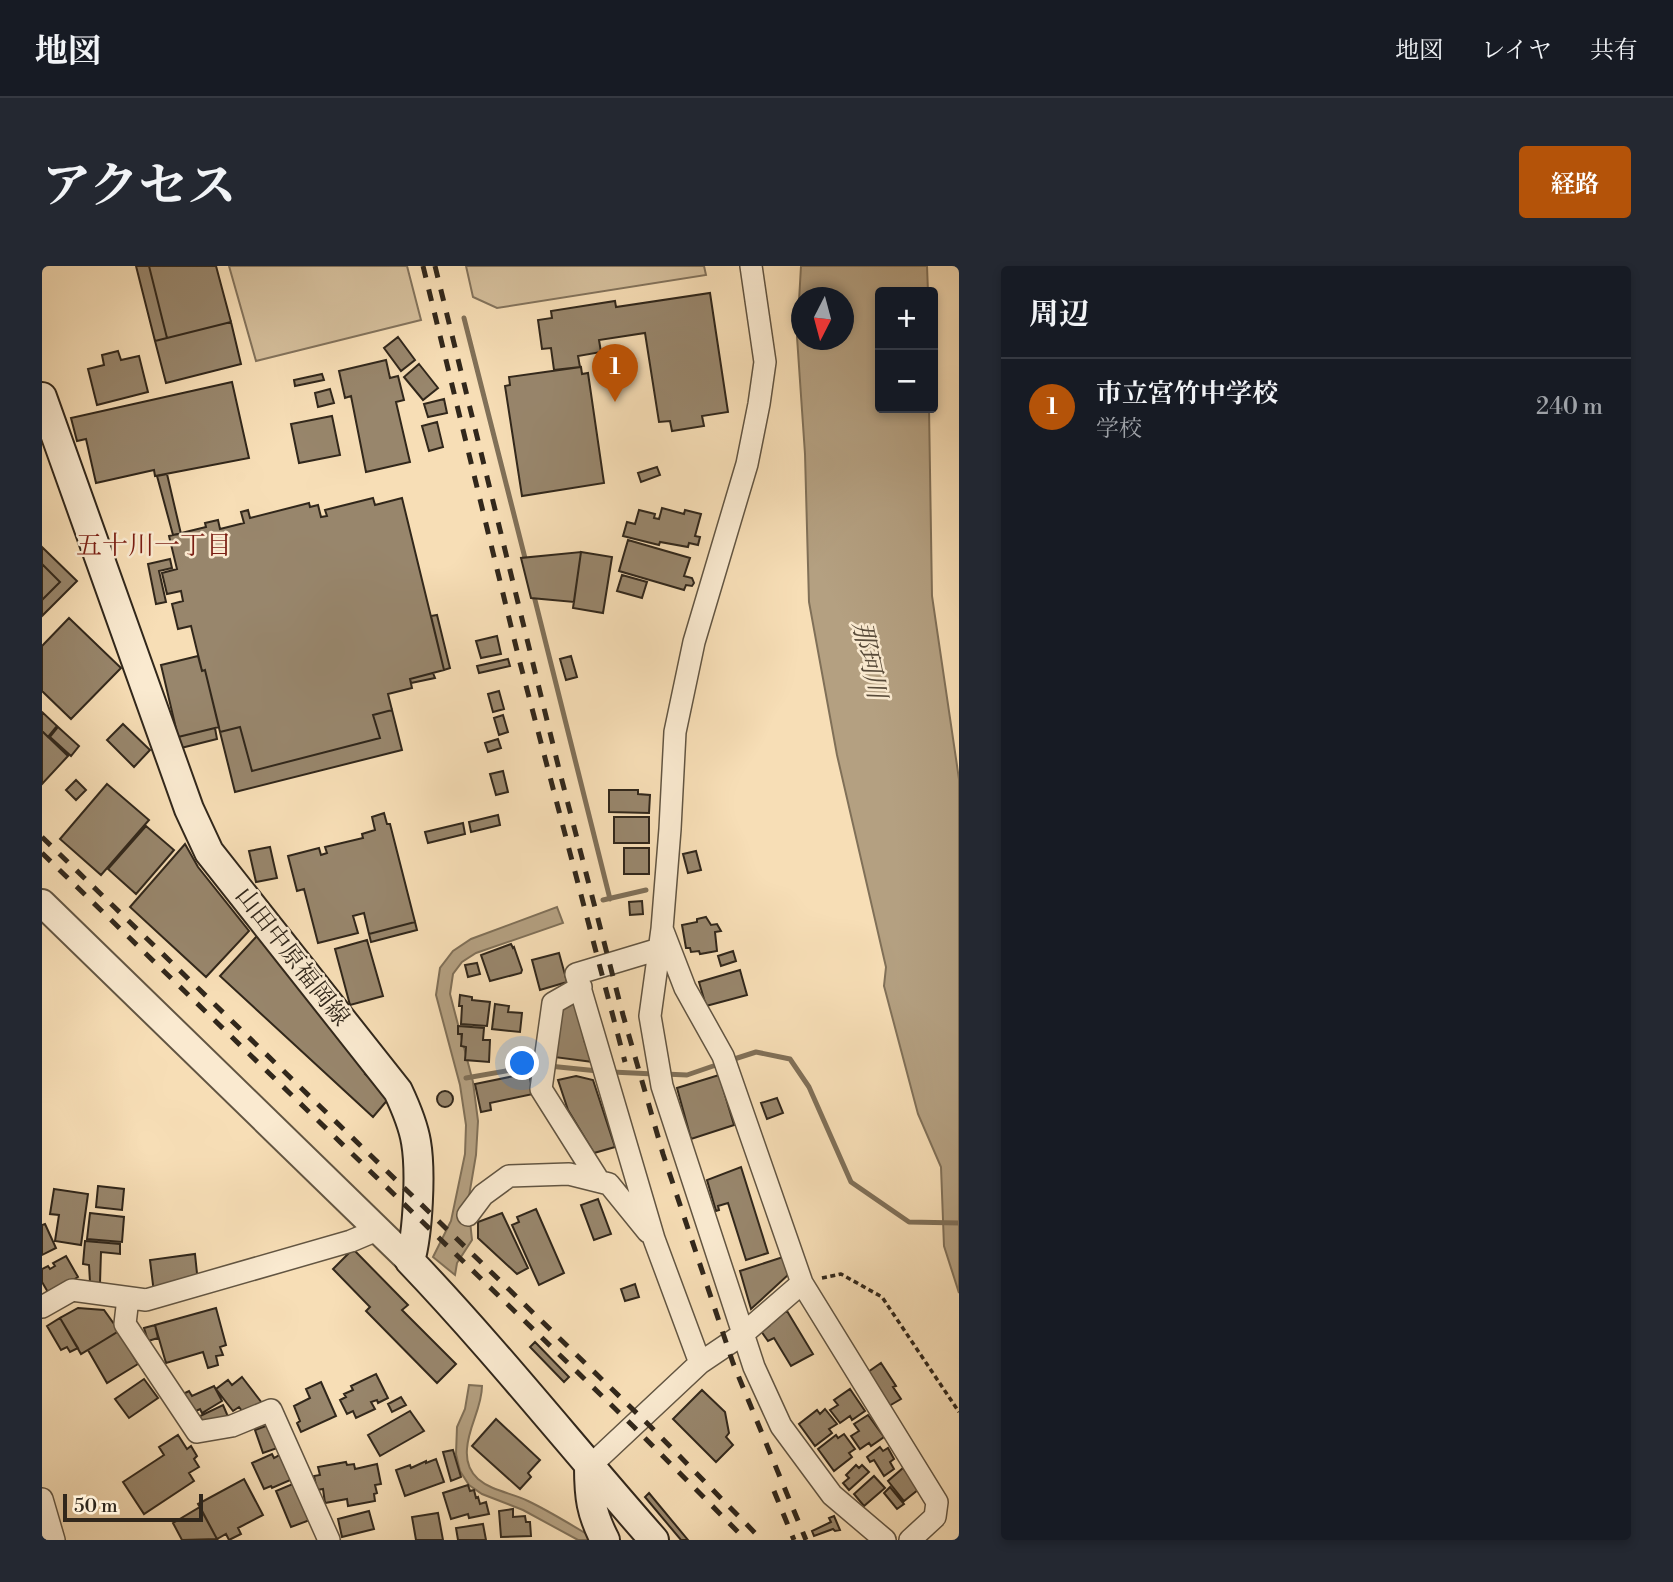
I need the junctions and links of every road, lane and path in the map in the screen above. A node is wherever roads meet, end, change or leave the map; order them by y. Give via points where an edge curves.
1 (751, 266) edge
2 (42, 397) edge
3 (52, 453) edge
4 (42, 903) edge
5 (660, 939) junction
6 (581, 987) junction
7 (599, 1181) junction
8 (468, 1215) dead end
9 (377, 1230) junction
10 (654, 1239) junction
11 (410, 1261) junction
12 (802, 1283) junction
13 (128, 1298) junction
14 (42, 1307) edge
15 (743, 1334) junction
16 (701, 1363) junction
17 (959, 1412) edge
18 (589, 1467) junction
19 (42, 1499) edge
20 (54, 1540) edge
21 (328, 1540) edge
22 (606, 1540) edge
23 (654, 1540) edge
24 (884, 1540) edge
25 (910, 1540) edge

1 - 5 street via 765,362 747,464 694,642 675,732
2 - 3 main road, 山田中原福岡線
3 - 11 main road, 山田中原福岡線 via 209,852 398,1091 410,1116 417,1144 415,1244
4 - 9 street
5 - 6 street via 576,974
5 - 12 street via 723,1056
5 - 15 street via 650,1016 663,1086
6 - 7 street via 553,1003 541,1089
6 - 10 street
7 - 8 street via 569,1174 509,1176 483,1195
7 - 10 street via 609,1184
9 - 11 street
9 - 13 street via 146,1300
10 - 16 street
11 - 18 main road
12 - 15 street
12 - 17 path via 841,1274 882,1297
12 - 25 street via 937,1502 935,1517
13 - 14 street via 72,1290
13 - 21 street via 125,1324 197,1432 232,1426 271,1410
15 - 16 street
15 - 24 street via 781,1426 832,1495
16 - 18 street
18 - 22 main road via 589,1498
18 - 23 main road
19 - 20 street

